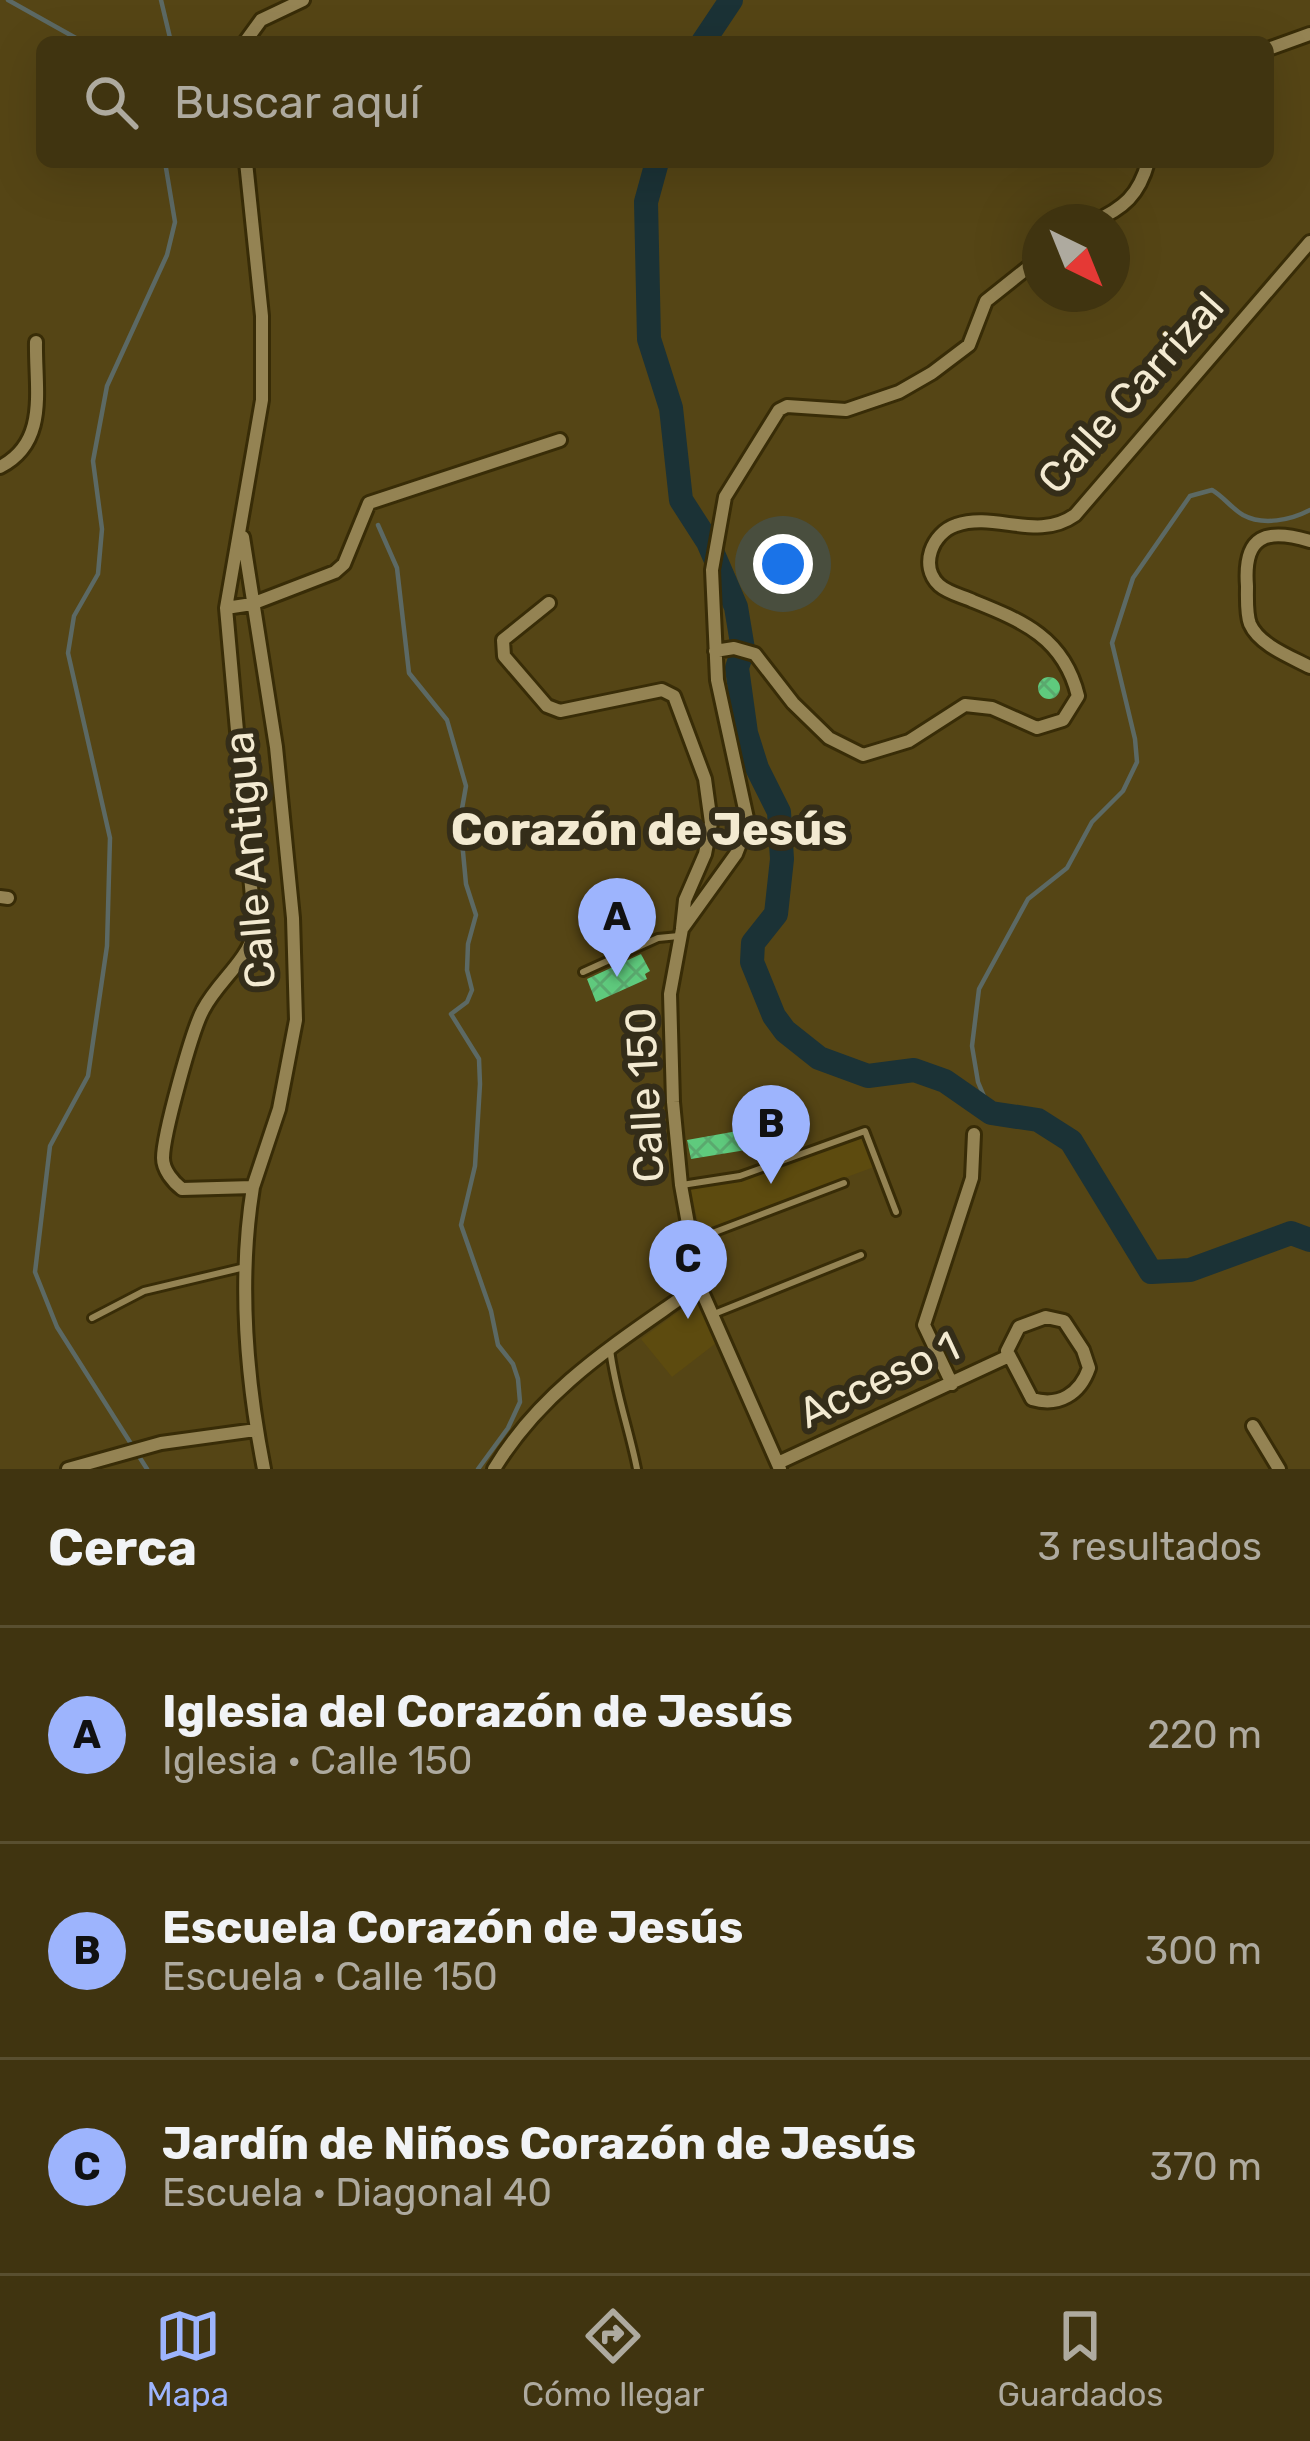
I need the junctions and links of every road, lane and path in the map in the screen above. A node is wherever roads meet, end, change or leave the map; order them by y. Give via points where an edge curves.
1 (303, 0) edge
2 (1310, 34) edge
3 (249, 36) edge
4 (1274, 47) edge
5 (247, 168) edge
6 (1146, 168) edge
7 (1127, 204) edge
8 (1310, 242) edge
9 (1022, 272) edge
10 (36, 342) dead end
11 (560, 440) dead end
12 (0, 467) edge
13 (242, 524) junction
14 (1310, 542) edge
15 (549, 603) dead end
16 (252, 604) junction
17 (226, 608) junction
18 (715, 651) junction
19 (1310, 667) edge
20 (681, 933) junction
21 (583, 972) dead end
22 (974, 1134) dead end
23 (844, 1183) dead end
24 (681, 1186) junction
25 (253, 1187) junction
26 (896, 1212) dead end
27 (691, 1242) junction
28 (861, 1256) dead end
29 (244, 1267) junction
30 (699, 1285) junction
31 (712, 1315) junction
32 (92, 1318) dead end
33 (610, 1349) junction
34 (1009, 1356) junction
35 (952, 1384) junction
36 (1253, 1426) dead end
37 (256, 1430) junction
38 (779, 1466) edge
39 (68, 1469) edge
40 (264, 1469) edge
41 (494, 1469) edge
42 (638, 1469) edge
43 (1279, 1469) edge

1 - 3 street via 261,20
2 - 4 street
5 - 13 street via 262,400
6 - 7 street
8 - 18 street, Calle Carrizal via 1075,514 1034,528 958,524 930,550 940,586 1027,622 1063,661 1078,696 1063,720 1037,728 965,705 909,742 863,754 829,738 755,654
9 - 18 street, Calle 150 via 986,301 969,345 899,392 846,410 779,410 725,497 712,570
10 - 12 street via 34,434
11 - 16 street via 369,503 335,572
13 - 16 street, Calle Antigua
13 - 17 street
14 - 19 street via 1267,535 1246,560 1251,626
15 - 20 street via 501,647 547,706 560,711 662,690 674,696 705,778 711,823
16 - 17 street
16 - 25 street, Calle Antigua via 276,747 296,1020
17 - 25 street via 255,931 202,1011 163,1159 182,1189
18 - 20 street, Calle 150 via 748,823
20 - 21 lane
20 - 24 street, Calle 150 via 670,994
22 - 35 street via 972,1178 924,1325
23 - 27 lane
24 - 26 lane via 740,1175 865,1131
24 - 27 street, Calle 150
25 - 29 street, Calle Antigua
27 - 30 street, Calle 150
28 - 31 lane
29 - 32 lane via 144,1291
29 - 37 street, Calle Antigua
30 - 31 street, Calle 150
30 - 33 street
31 - 38 street, Calle 150
33 - 41 street via 530,1415
33 - 42 lane
34 - 34 street via 1038,1402 1066,1397 1089,1368 1071,1329 1055,1318 1019,1327
34 - 35 street, Acceso 1
35 - 38 street, Acceso 1
36 - 43 street
37 - 39 street
37 - 40 street, Calle Antigua

